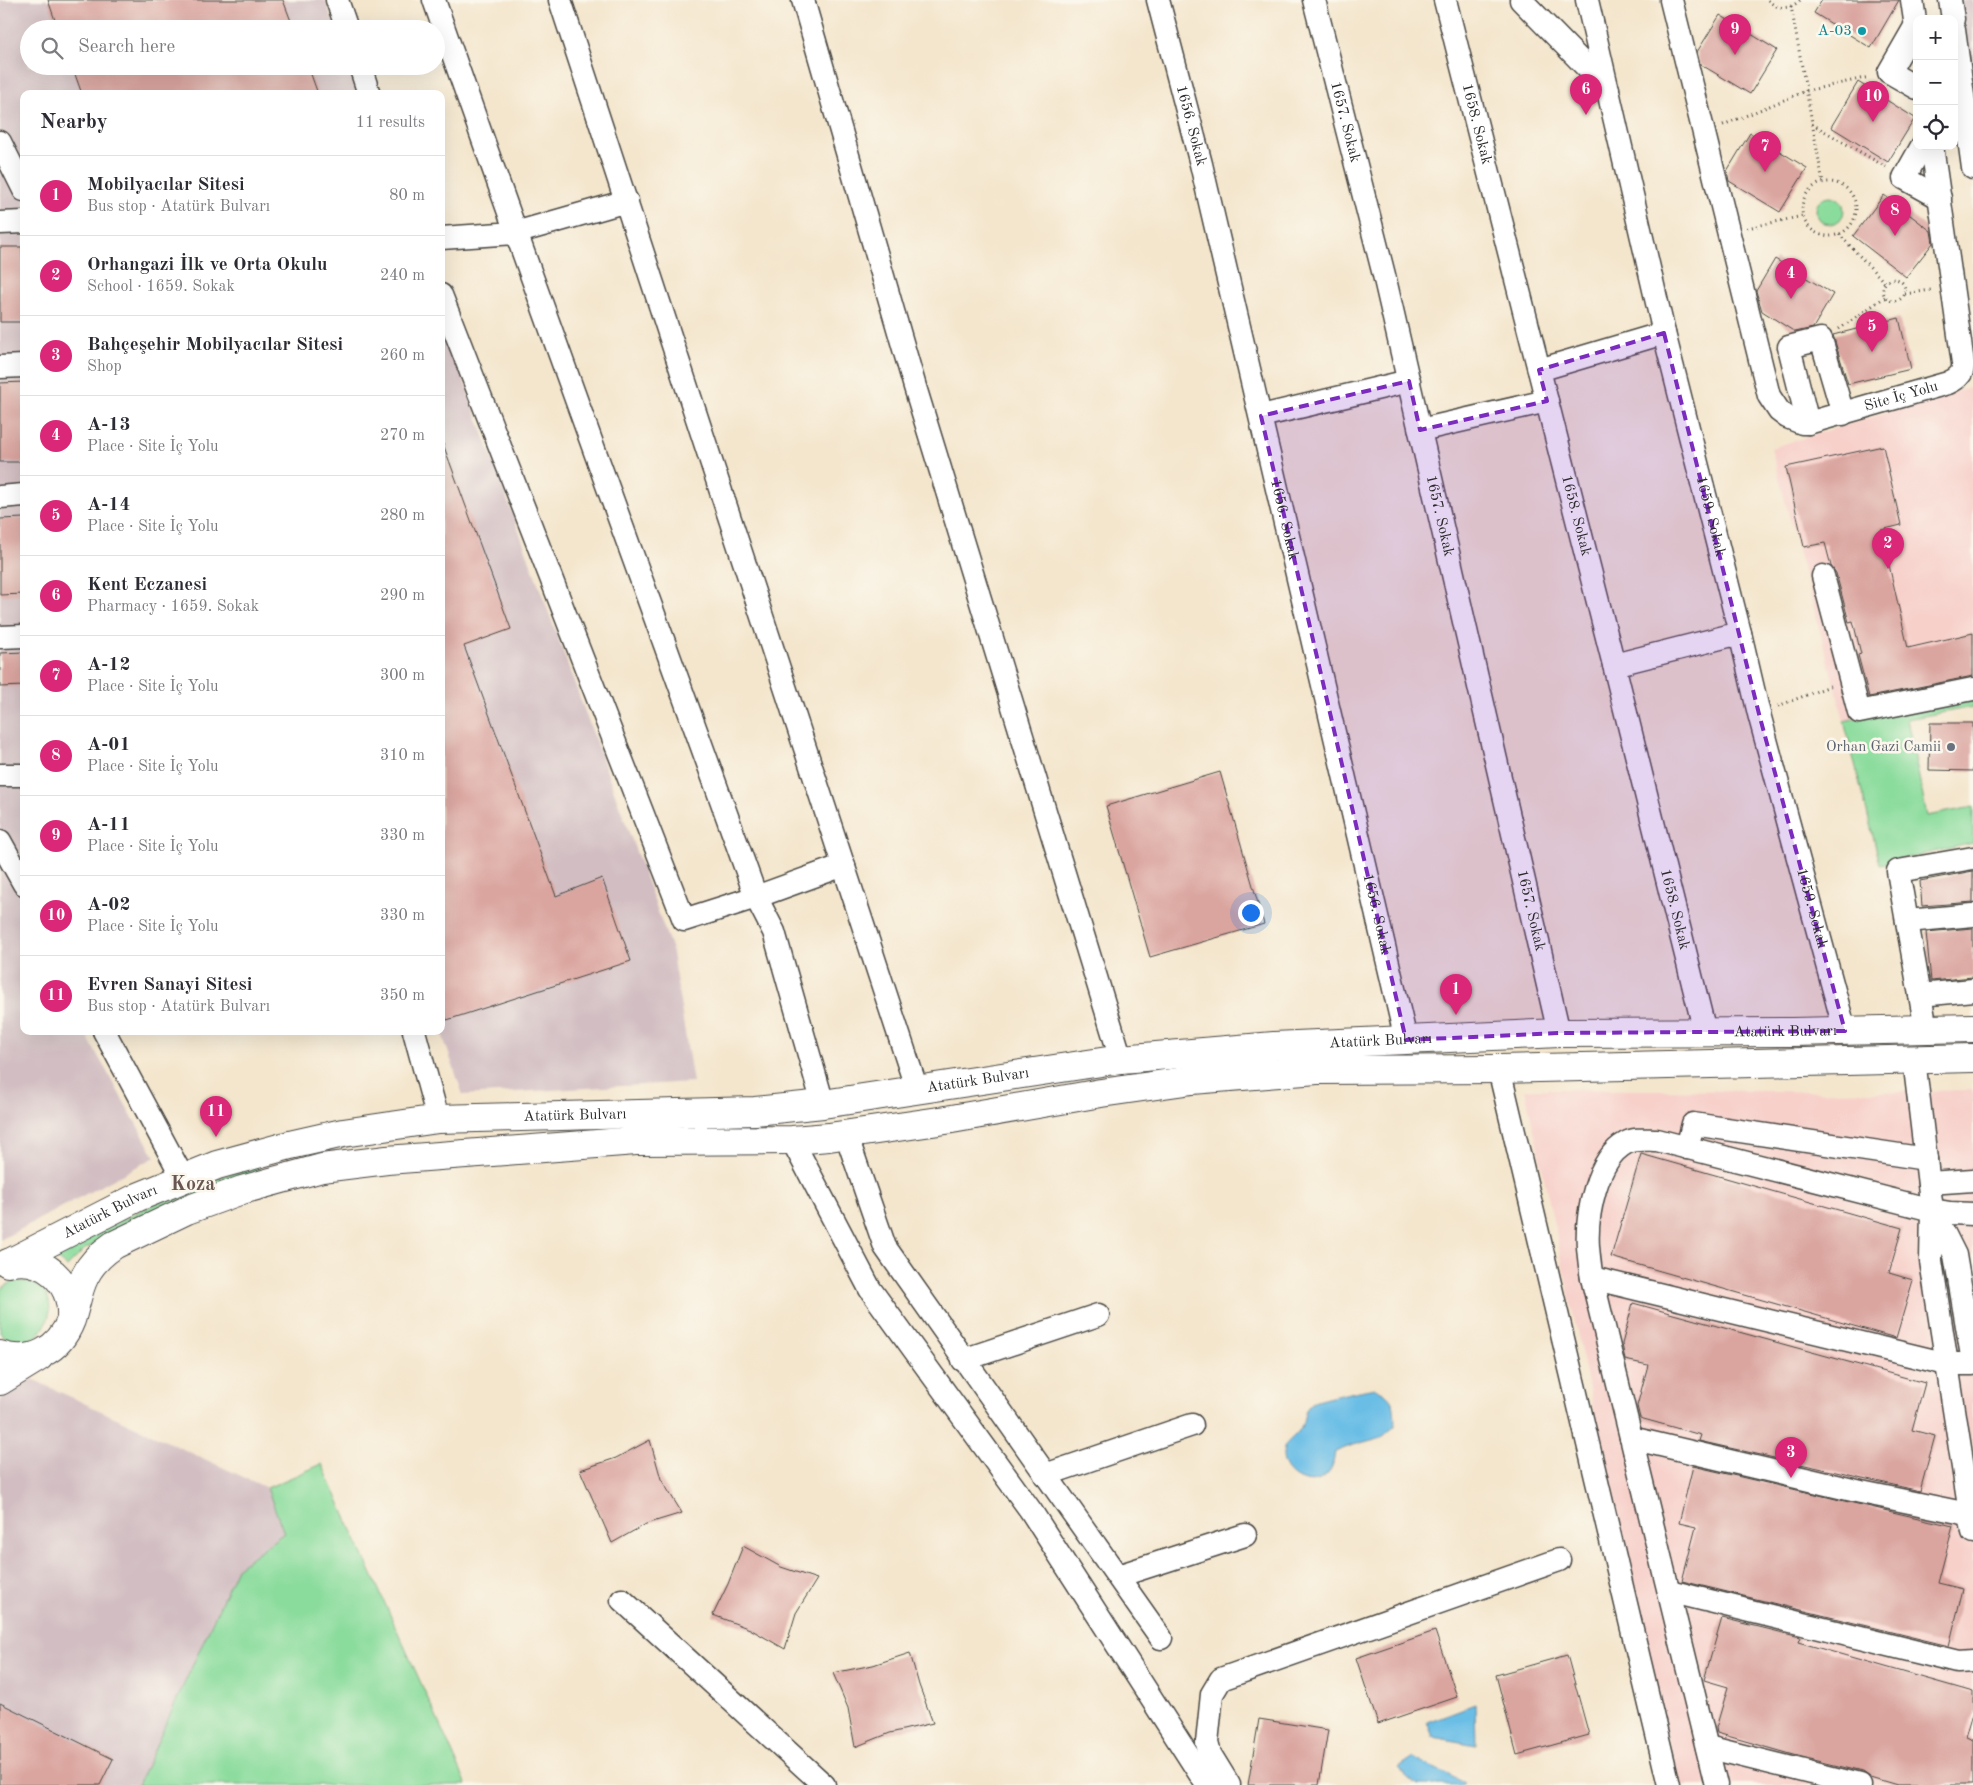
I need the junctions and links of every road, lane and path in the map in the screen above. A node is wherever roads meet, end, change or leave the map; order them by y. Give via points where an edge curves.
1 (337, 0) edge
2 (434, 0) edge
3 (560, 0) edge
4 (803, 0) edge
5 (1158, 0) edge
6 (1314, 0) edge
7 (1445, 0) edge
8 (1521, 0) edge
9 (1588, 0) edge
10 (1671, 0) edge
11 (1768, 0) edge
12 (1800, 0) edge
13 (1912, 0) edge
14 (1950, 0) edge
15 (1791, 6) junction
16 (1914, 15) edge
17 (1952, 15) edge
18 (344, 20) edge
19 (441, 20) edge
20 (445, 31) edge
21 (1913, 34) edge
22 (1958, 59) edge
23 (1889, 72) junction
24 (363, 75) edge
25 (1913, 86) edge
26 (368, 90) edge
27 (1609, 90) junction
28 (1806, 91) junction
29 (1812, 124) junction
30 (1704, 133) junction
31 (0, 142) edge
32 (1920, 150) edge
33 (1933, 150) edge
34 (1973, 168) edge
35 (1904, 178) junction
36 (20, 182) edge
37 (1823, 183) junction
38 (1940, 198) junction
39 (626, 201) junction
40 (1803, 216) junction
41 (20, 222) edge
42 (0, 223) edge
43 (1729, 232) junction
44 (516, 233) junction
45 (1839, 234) junction
46 (445, 238) edge
47 (1885, 283) junction
48 (1952, 288) junction
49 (1904, 294) junction
50 (1885, 297) junction
51 (445, 305) edge
52 (1664, 334) junction
53 (1821, 339) junction
54 (1789, 347) junction
55 (1759, 355) junction
56 (20, 366) edge
57 (0, 367) edge
58 (1539, 370) junction
59 (1409, 381) junction
60 (1547, 401) junction
61 (1843, 414) junction
62 (1261, 416) junction
63 (1808, 423) junction
64 (1420, 430) junction
65 (20, 495) edge
66 (0, 497) edge
67 (1823, 576) dead end
68 (1740, 633) junction
69 (20, 636) edge
70 (0, 637) edge
71 (1614, 665) junction
72 (1832, 686) dead end
73 (1973, 689) edge
74 (1759, 714) junction
75 (20, 774) edge
76 (0, 775) edge
77 (0, 841) edge
78 (1973, 858) edge
79 (844, 865) junction
80 (20, 877) edge
81 (756, 897) junction
82 (1973, 915) edge
83 (1906, 920) junction
84 (1973, 990) edge
85 (1920, 995) junction
86 (1973, 1028) edge
87 (1926, 1029) junction
88 (1845, 1031) junction
89 (1704, 1032) junction
90 (1559, 1033) junction
91 (106, 1035) edge
92 (415, 1035) edge
93 (1406, 1040) junction
94 (1973, 1058) edge
95 (1121, 1059) junction
96 (1914, 1060) junction
97 (1499, 1069) junction
98 (917, 1090) junction
99 (824, 1104) junction
100 (438, 1119) junction
101 (837, 1136) junction
102 (792, 1140) junction
103 (1687, 1148) junction
104 (441, 1156) junction
105 (1926, 1159) junction
106 (183, 1178) junction
107 (1973, 1180) edge
108 (1929, 1183) junction
109 (1932, 1210) junction
110 (1973, 1214) edge
111 (5, 1264) edge
112 (1592, 1278) junction
113 (1098, 1314) dead end
114 (71, 1320) junction
115 (0, 1355) edge
116 (40, 1356) junction
117 (963, 1360) junction
118 (1973, 1363) edge
119 (1947, 1364) junction
120 (0, 1381) edge
121 (1192, 1425) dead end
122 (1631, 1438) junction
123 (1045, 1475) junction
124 (1972, 1521) edge
125 (1245, 1535) dead end
126 (1558, 1560) dead end
127 (1118, 1576) junction
128 (1669, 1591) junction
129 (622, 1600) dead end
130 (1161, 1638) dead end
131 (1973, 1661) edge
132 (1707, 1748) junction
133 (824, 1785) edge
134 (1207, 1785) edge
135 (1229, 1785) edge
136 (1669, 1785) edge
137 (1716, 1785) edge
138 (1860, 1785) edge

1 - 18 street
2 - 19 street
3 - 39 street
4 - 95 street via 915,387
5 - 62 street, 1656. Sokak
6 - 59 street, 1657. Sokak
7 - 58 street, 1658. Sokak
8 - 27 street
9 - 27 street, 1659. Sokak
10 - 30 street
11 - 15 path via 1778,7
12 - 15 path
13 - 16 street
14 - 17 street
15 - 28 path
20 - 44 street
21 - 23 street
22 - 34 street
23 - 25 street
23 - 28 path
24 - 26 street
27 - 52 street, 1659. Sokak
28 - 29 path
28 - 30 path
29 - 35 path
29 - 37 path
30 - 43 street
31 - 36 street
32 - 35 street
33 - 38 street, Site İç Yolu
35 - 38 street
37 - 40 path via 1815,186 1804,199
37 - 45 path via 1840,185 1855,204 1852,222
38 - 48 street, Site İç Yolu
39 - 44 street
39 - 79 street
40 - 43 path
40 - 45 path via 1813,231 1822,235
41 - 42 street
43 - 55 street
44 - 46 street
44 - 81 street
45 - 47 path
47 - 49 path via 1891,279 1901,281 1905,286
47 - 50 path
48 - 49 path
48 - 61 street, Site İç Yolu via 1963,363 1960,376 1948,383
49 - 50 path via 1896,301
50 - 53 path
51 - 81 street via 684,920
52 - 58 street
52 - 68 street, 1659. Sokak
53 - 54 street
53 - 61 street
54 - 55 street
54 - 63 street
55 - 63 street via 1773,403 1794,421
56 - 57 street
58 - 60 street, 1658. Sokak
59 - 62 street
59 - 64 street, 1657. Sokak
60 - 64 street
60 - 71 street, 1658. Sokak
61 - 63 street, Site İç Yolu
62 - 93 street, 1656. Sokak
64 - 90 street, 1657. Sokak
65 - 66 street
67 - 73 street via 1859,712
68 - 71 street
68 - 74 street, 1659. Sokak
69 - 70 street
71 - 89 street, 1658. Sokak
72 - 74 path
74 - 88 street, 1659. Sokak
75 - 76 street
77 - 80 street
78 - 83 street via 1898,871
79 - 81 street
79 - 98 street
81 - 99 street via 774,932
82 - 83 street
83 - 85 street
84 - 85 street
85 - 87 street
86 - 87 main road, Atatürk Bulvarı
87 - 88 main road, Atatürk Bulvarı
88 - 89 main road, Atatürk Bulvarı
89 - 90 main road, Atatürk Bulvarı
90 - 93 main road, Atatürk Bulvarı
91 - 106 street
92 - 100 street
93 - 95 main road, Atatürk Bulvarı via 1274,1046
94 - 96 main road, Atatürk Bulvarı
95 - 98 main road, Atatürk Bulvarı
96 - 97 main road, Atatürk Bulvarı
96 - 105 street
97 - 101 main road, Atatürk Bulvarı via 1317,1070 1192,1080
97 - 136 street
98 - 99 main road, Atatürk Bulvarı
99 - 100 main road, Atatürk Bulvarı via 755,1111
99 - 101 main road
100 - 104 main road
100 - 106 main road, Atatürk Bulvarı via 290,1145
101 - 102 main road, Atatürk Bulvarı
101 - 117 street via 885,1247
102 - 104 main road, Atatürk Bulvarı via 636,1141
102 - 134 street via 870,1289 1031,1511
103 - 105 street via 1693,1124
103 - 109 street
103 - 112 street via 1657,1140 1635,1140 1614,1152 1603,1170 1593,1199 1588,1246
104 - 114 main road, Atatürk Bulvarı via 322,1168 242,1190 186,1210 101,1254 85,1275
105 - 108 street
106 - 111 main road, Atatürk Bulvarı via 96,1217
107 - 108 street
108 - 109 street
109 - 110 street
109 - 118 street via 1955,1256
109 - 119 street via 1931,1261
111 - 114 main road, Atatürk Bulvarı via 26,1261 54,1273 70,1297
112 - 119 street
112 - 122 street
113 - 117 street
114 - 116 main road, Atatürk Bulvarı via 54,1347
115 - 116 main road via 24,1359
116 - 120 main road, Atatürk Bulvarı
117 - 123 street
118 - 119 street
119 - 124 street
121 - 123 street
122 - 124 street
122 - 128 street
123 - 127 street
125 - 127 street
126 - 135 street via 1221,1679 1212,1694 1207,1743
127 - 130 street
128 - 131 street via 1958,1662
128 - 132 street
129 - 133 street
132 - 137 street
132 - 138 street

